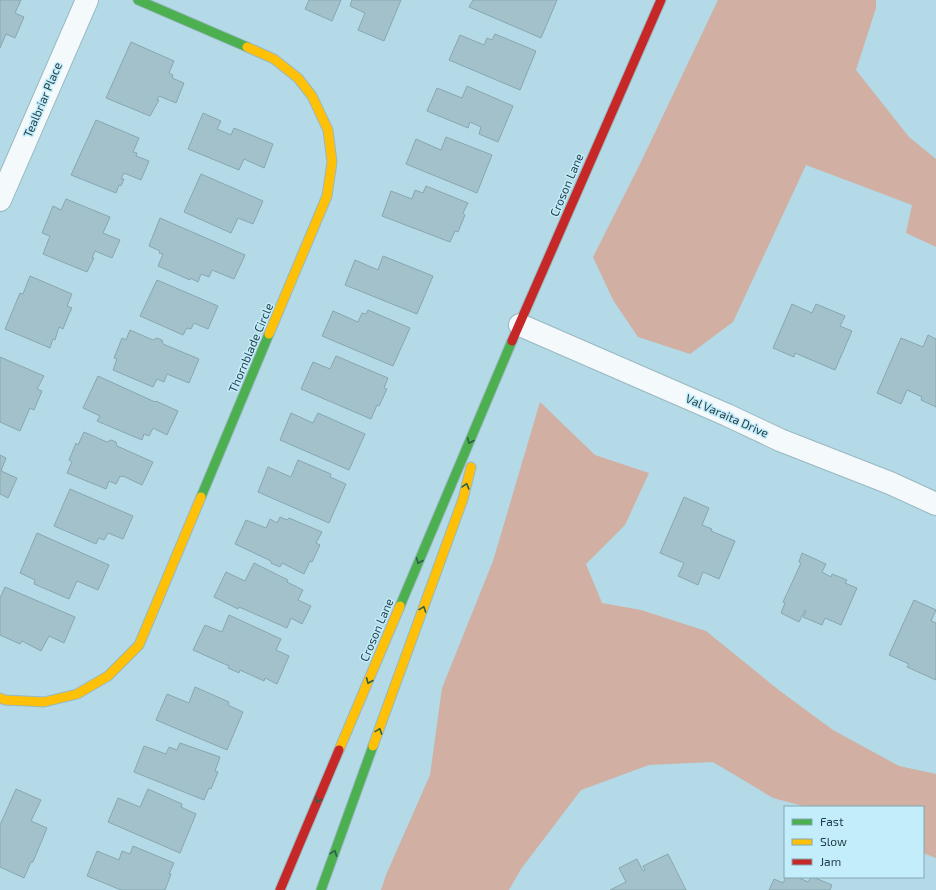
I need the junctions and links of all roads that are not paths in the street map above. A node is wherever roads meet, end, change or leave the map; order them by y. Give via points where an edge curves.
1 (87, 0) edge
2 (138, 0) edge
3 (661, 0) edge
4 (0, 200) edge
5 (520, 325) junction
6 (496, 380) junction
7 (477, 447) dead end
8 (473, 462) dead end
9 (936, 504) edge
10 (0, 698) edge
11 (280, 890) edge
12 (321, 890) edge

1 - 4 street, Tealbriar Place
2 - 10 main road, Thornblade Circle via 274,59 298,78 312,96 328,130 332,162 327,196 139,645 108,676 77,694 44,702
3 - 5 main road, Croson Lane
5 - 6 main road, Croson Lane
5 - 9 street, Val Varaita Drive via 780,440
6 - 7 main road, Croson Lane
6 -> 11 main road, Croson Lane
12 -> 8 main road via 462,499

